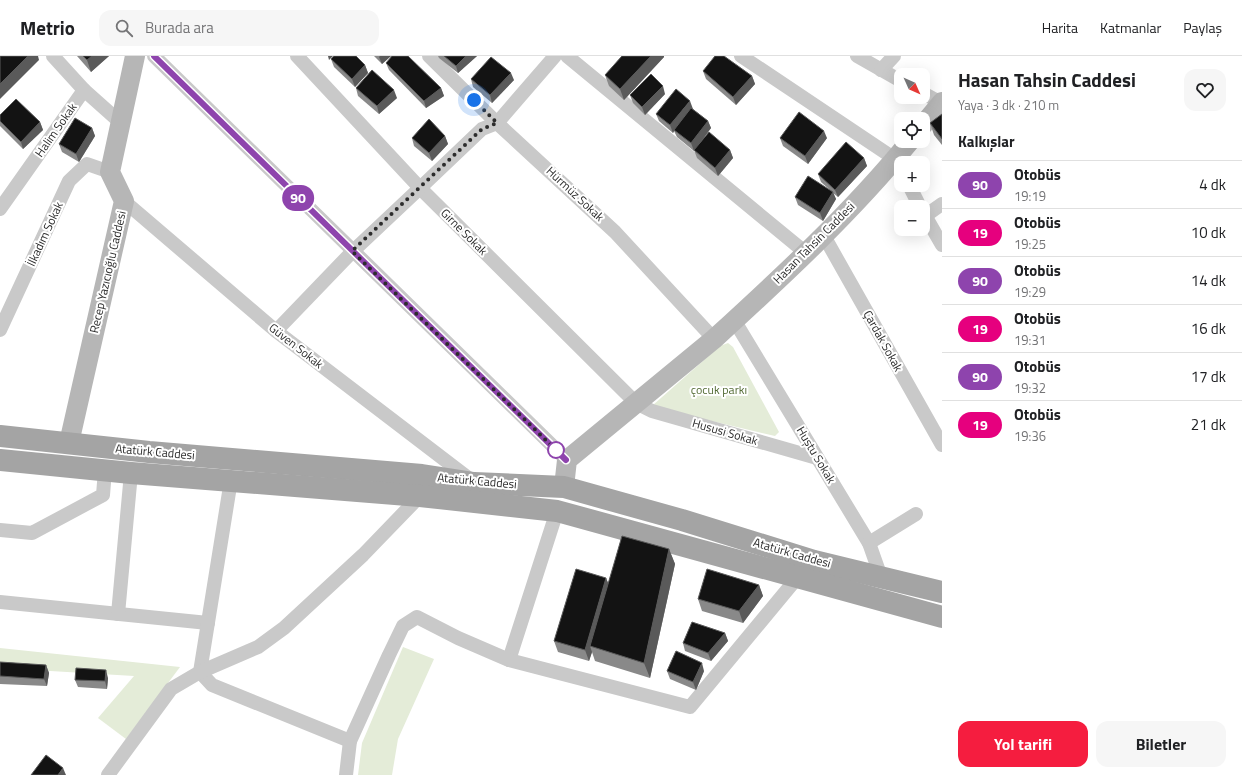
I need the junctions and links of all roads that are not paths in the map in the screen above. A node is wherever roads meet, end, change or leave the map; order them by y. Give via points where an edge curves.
1 (53, 56) edge
2 (136, 56) edge
3 (154, 56) edge
4 (297, 56) edge
5 (429, 56) edge
6 (555, 56) edge
7 (567, 56) edge
8 (741, 56) edge
9 (857, 56) edge
10 (894, 56) edge
11 (881, 70) junction
12 (894, 78) edge
13 (84, 90) junction
14 (930, 96) edge
15 (941, 102) edge
16 (930, 116) edge
17 (121, 123) junction
18 (497, 123) junction
19 (894, 162) edge
20 (894, 169) edge
21 (110, 172) junction
22 (420, 188) junction
23 (124, 201) junction
24 (942, 204) edge
25 (0, 209) edge
26 (930, 209) edge
27 (930, 224) edge
28 (824, 236) junction
29 (942, 245) edge
30 (352, 251) junction
31 (806, 253) junction
32 (734, 320) junction
33 (0, 330) edge
34 (276, 331) junction
35 (714, 339) junction
36 (636, 403) junction
37 (0, 436) edge
38 (69, 443) junction
39 (942, 445) edge
40 (817, 458) junction
41 (0, 460) edge
42 (566, 460) junction
43 (105, 470) junction
44 (131, 473) junction
45 (231, 480) junction
46 (474, 483) junction
47 (564, 487) junction
48 (420, 496) junction
49 (556, 511) junction
50 (916, 514) dead end
51 (0, 530) edge
52 (869, 542) junction
53 (881, 577) junction
54 (797, 578) junction
55 (942, 592) edge
56 (0, 602) edge
57 (118, 614) junction
58 (942, 617) edge
59 (208, 623) junction
60 (509, 660) junction
61 (200, 672) junction
62 (350, 741) junction
63 (108, 775) edge
64 (346, 775) edge

1 - 13 street
2 - 17 street
3 - 30 street
4 - 22 street, Girne Sokak
5 - 18 street, Hürmüz Sokak
6 - 18 street
7 - 31 street
8 - 19 street
9 - 11 street
10 - 11 street
11 - 12 street
13 - 17 street, Halim Sokak
13 - 25 street, Halim Sokak
14 - 15 street
15 - 16 street
17 - 21 street
18 - 22 street via 482,129
18 - 35 street, Hürmüz Sokak via 615,232
20 - 28 street, Hasan Tahsin Caddesi
21 - 23 street, Recep Yazıcıoğlu Caddesi
21 - 33 street, İlkadım Sokak via 87,164 69,181
22 - 30 street
22 - 36 street, Girne Sokak
23 - 34 street, Güven Sokak
23 - 38 street, Recep Yazıcıoğlu Caddesi
24 - 26 street
27 - 29 street
28 - 31 street, Hasan Tahsin Caddesi
28 - 39 street, Çardak Sokak
30 - 34 street
30 - 42 street
31 - 32 street, Hasan Tahsin Caddesi
32 - 35 street, Hasan Tahsin Caddesi
32 - 40 street, Huştu Sokak
34 - 46 street, Güven Sokak
35 - 36 street, Hasan Tahsin Caddesi
36 - 40 street, Hususi Sokak via 652,412
36 - 42 street, Hasan Tahsin Caddesi
37 - 38 main road, Atatürk Caddesi
38 - 46 main road, Atatürk Caddesi via 414,475
40 - 52 street, Huştu Sokak
41 - 43 main road
42 - 47 street
43 - 44 main road
43 - 51 street via 103,495 32,533
44 - 45 main road
44 - 57 street
45 - 48 main road
45 - 59 street
46 - 47 main road, Atatürk Caddesi
47 - 53 main road, Atatürk Caddesi via 814,561
48 - 49 main road
48 - 61 street via 363,556 284,628 258,647
49 - 54 main road
49 - 60 street
50 - 52 street
52 - 53 street, Huştu Sokak
53 - 55 main road, Atatürk Caddesi
54 - 58 main road
54 - 60 street via 690,707
56 - 57 street
57 - 59 street
59 - 61 street
60 - 62 street via 417,617 403,626
61 - 62 street via 212,685
61 - 63 street via 171,689
62 - 64 street

